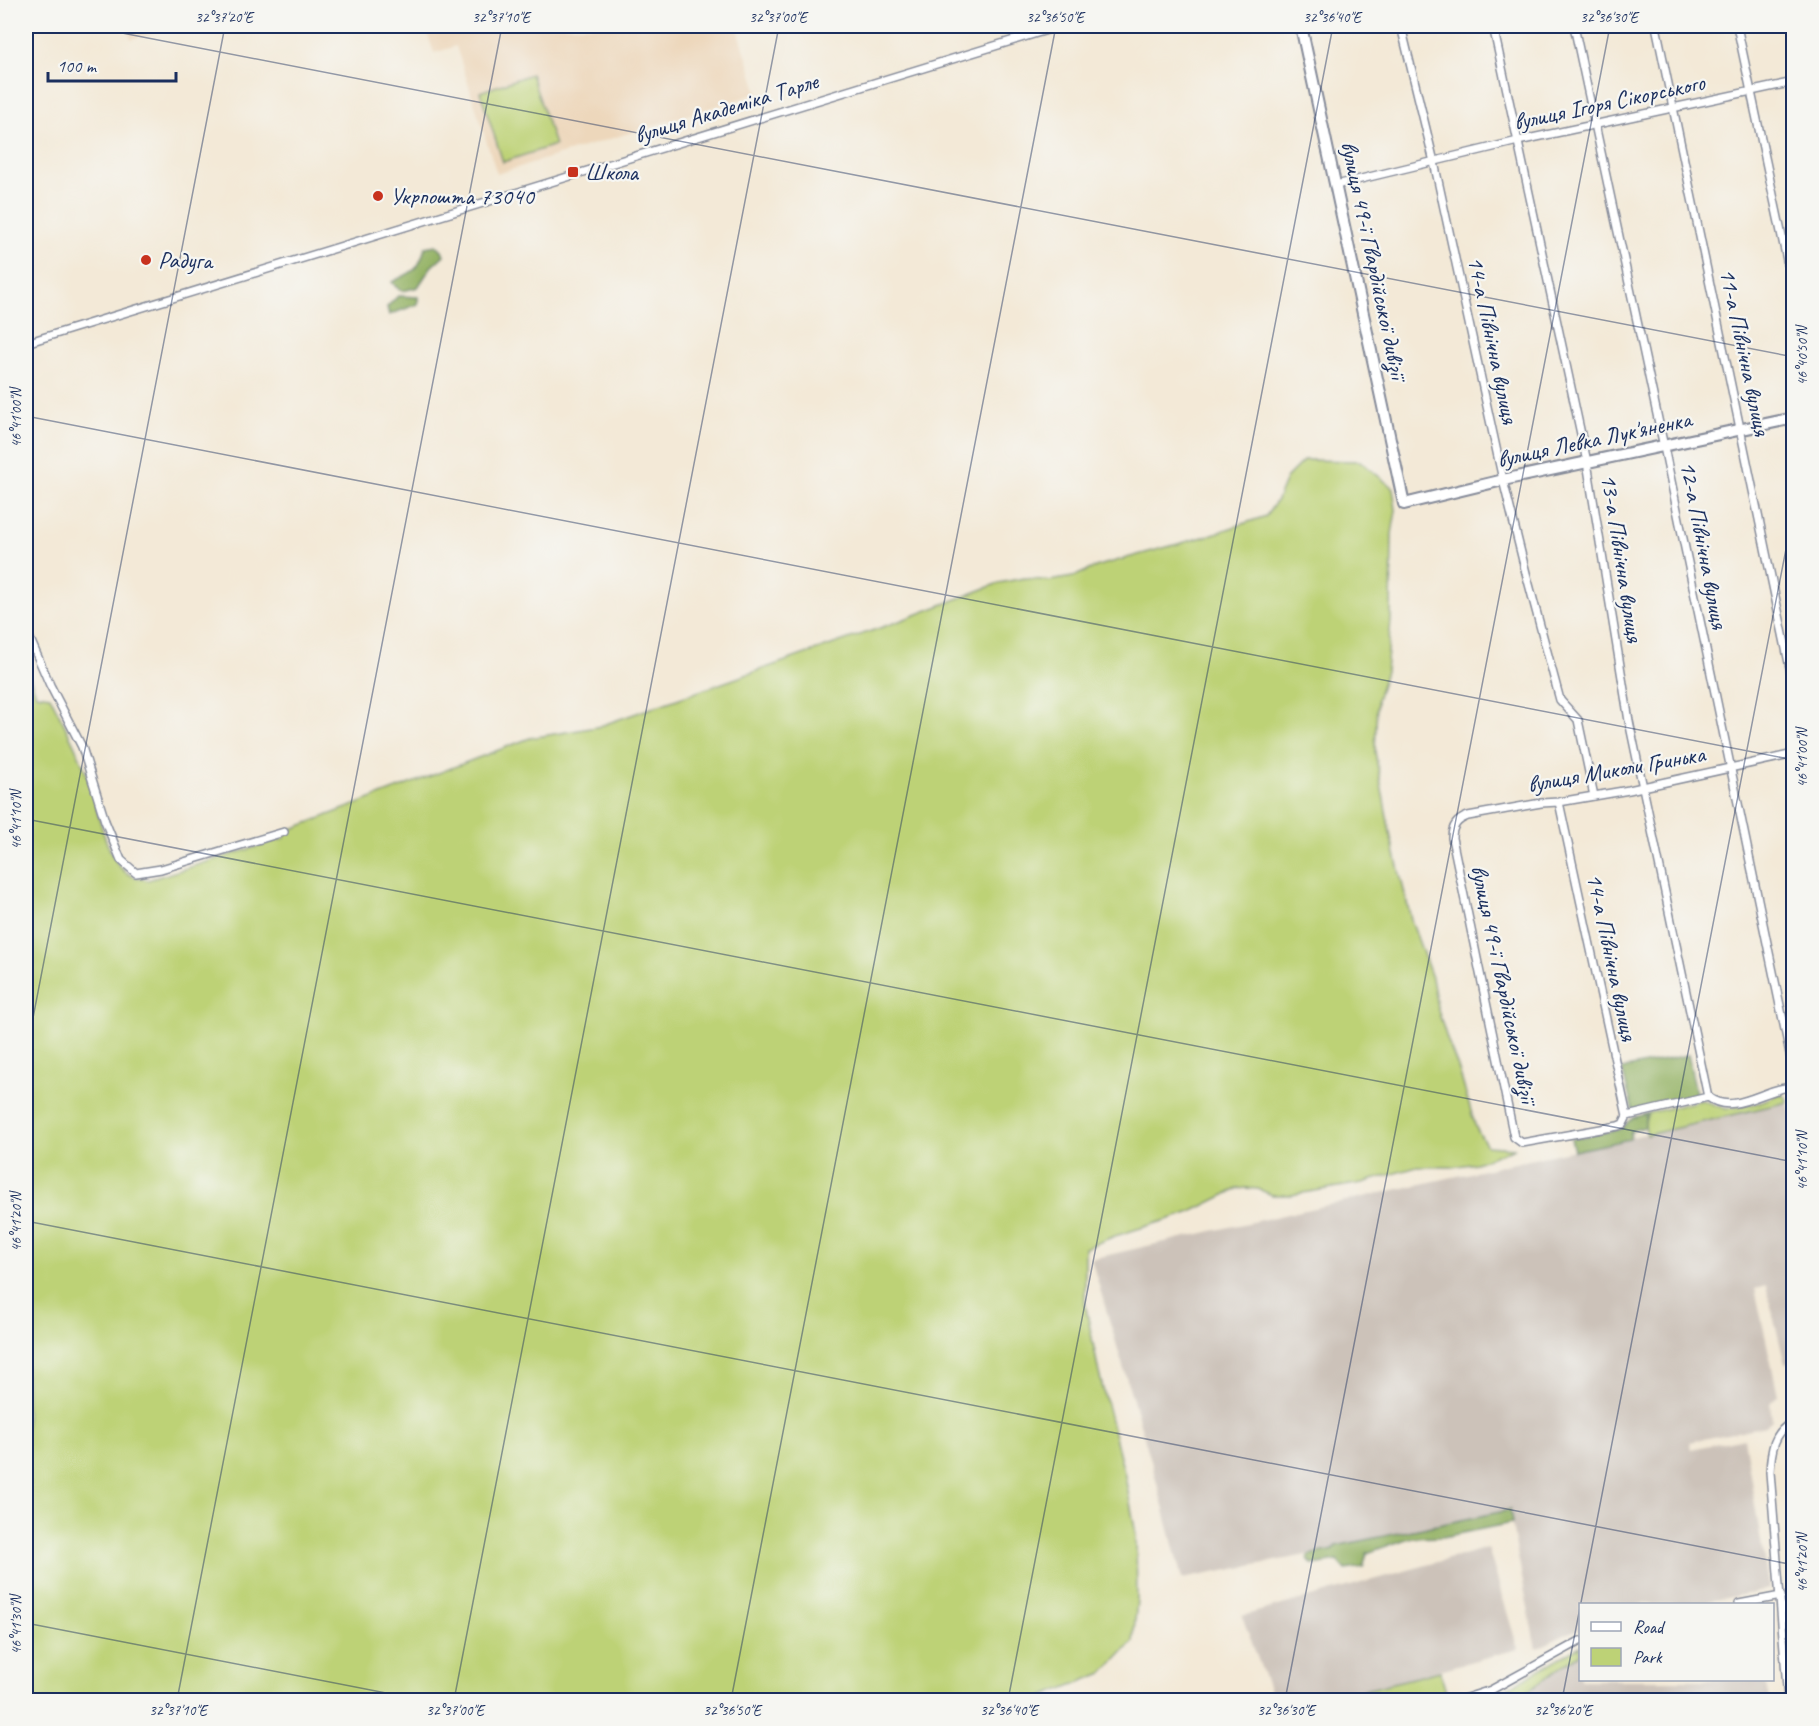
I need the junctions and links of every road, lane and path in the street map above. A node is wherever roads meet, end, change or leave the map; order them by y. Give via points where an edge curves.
1 (1060, 26) edge
2 (1301, 26) edge
3 (1401, 26) edge
4 (1493, 26) edge
5 (1574, 26) edge
6 (1656, 26) edge
7 (1737, 26) edge
8 (1794, 82) edge
9 (1751, 91) junction
10 (1674, 108) junction
11 (1595, 126) junction
12 (1518, 141) junction
13 (1434, 162) junction
14 (1336, 185) junction
15 (1794, 293) edge
16 (26, 344) edge
17 (1794, 418) edge
18 (1741, 429) junction
19 (1664, 447) junction
20 (1587, 462) junction
21 (1503, 480) junction
22 (1404, 504) joint
23 (26, 630) edge
24 (1794, 687) edge
25 (1794, 754) edge
26 (1729, 769) junction
27 (1642, 786) junction
28 (1594, 796) junction
29 (1559, 802) junction
30 (284, 832) dead end
31 (1452, 832) joint
32 (1794, 1073) edge
33 (1792, 1087) edge
34 (1708, 1097) junction
35 (1794, 1103) edge
36 (1626, 1118) junction
37 (1794, 1421) edge
38 (1781, 1596) junction
39 (1748, 1603) edge
40 (1579, 1642) edge
41 (1460, 1701) edge
42 (1788, 1701) edge

1 - 16 street, вулиця Академіка Тарле
2 - 14 street, вулиця 49-ї Гвардійської дивізії
3 - 13 street, 14-а Північна вулиця
4 - 12 street, 13-а Північна вулиця
5 - 11 street, 12-а Північна вулиця
6 - 10 street, 11-а Північна вулиця
7 - 9 street
8 - 9 street, вулиця Ігоря Сікорського
9 - 10 street, вулиця Ігоря Сікорського
9 - 15 street
10 - 11 street, вулиця Ігоря Сікорського
10 - 18 street, 11-а Північна вулиця
11 - 12 street, вулиця Ігоря Сікорського
11 - 19 street, 12-а Північна вулиця
12 - 13 street, вулиця Ігоря Сікорського
12 - 20 street, 13-а Північна вулиця
13 - 14 street, вулиця Ігоря Сікорського
13 - 21 street, 14-а Північна вулиця
14 - 22 street, вулиця 49-ї Гвардійської дивізії
17 - 18 street, вулиця Левка Лук'яненка
18 - 19 street, вулиця Левка Лук'яненка
18 - 24 street, 11-а Північна вулиця
19 - 20 street, вулиця Левка Лук'яненка
19 - 26 street, 12-а Північна вулиця
20 - 21 street, вулиця Левка Лук'яненка
20 - 27 street, 13-а Північна вулиця
21 - 22 street, вулиця Левка Лук'яненка
21 - 28 street, 14-а Північна вулиця via 1560,700 1578,720
23 - 30 street via 82,747 121,860 136,873
25 - 26 street, вулиця Миколи Гринька
26 - 27 street, вулиця Миколи Гринька
26 - 32 street, 12-а Північна вулиця
27 - 28 street, вулиця Миколи Гринька
27 - 34 street, 13-а Північна вулиця
28 - 29 street, вулиця Миколи Гринька
29 - 31 street, вулиця Миколи Гринька via 1468,816 1457,822
29 - 36 street, 14-а Північна вулиця
31 - 36 street, вулиця 49-ї Гвардійської дивізії via 1515,1140 1519,1143 1618,1126
33 - 34 street via 1737,1103
33 - 35 street
34 - 36 street
37 - 38 street via 1776,1437 1770,1459
38 - 39 street
38 - 42 street
40 - 41 street via 1491,1690

